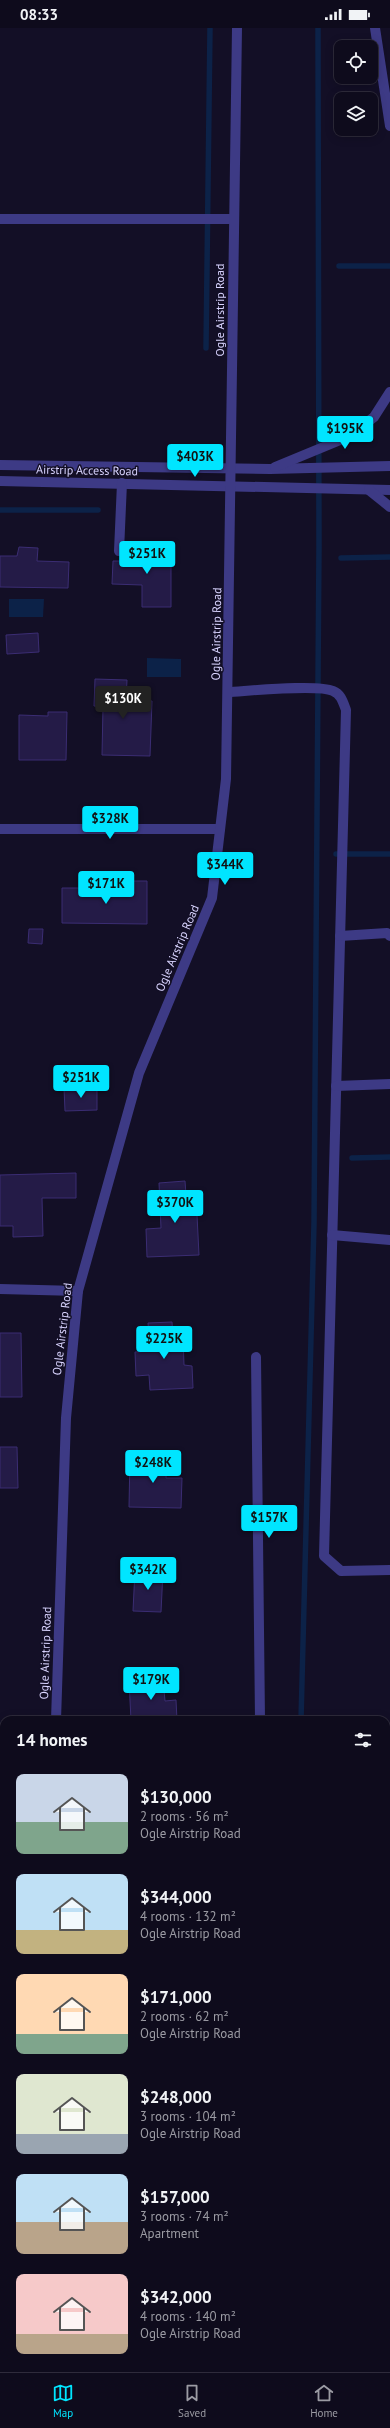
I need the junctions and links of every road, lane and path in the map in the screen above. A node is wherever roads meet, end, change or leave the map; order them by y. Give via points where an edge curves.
1 (237, 28) edge
2 (376, 28) edge
3 (390, 126) edge
4 (233, 218) junction
5 (0, 219) edge
6 (390, 392) edge
7 (0, 465) edge
8 (390, 466) edge
9 (231, 468) junction
10 (270, 469) junction
11 (0, 481) edge
12 (122, 483) junction
13 (231, 488) junction
14 (369, 490) junction
15 (390, 490) edge
16 (390, 507) edge
17 (119, 551) dead end
18 (228, 692) junction
19 (0, 829) edge
20 (220, 829) junction
21 (340, 936) junction
22 (390, 936) edge
23 (390, 1084) edge
24 (336, 1086) junction
25 (332, 1235) junction
26 (390, 1240) edge
27 (0, 1289) edge
28 (78, 1291) junction
29 (256, 1357) dead end
30 (390, 1570) edge
31 (56, 1716) edge
32 (260, 1716) edge

1 - 4 street, Ogle Airstrip Road
2 - 3 street
4 - 5 street
4 - 9 street, Ogle Airstrip Road
6 - 10 street via 374,417 350,436
7 - 9 street, Airstrip Access Road
8 - 10 street, Airstrip Access Road
9 - 10 street, Airstrip Access Road
9 - 13 street, Ogle Airstrip Road
11 - 12 street, Airstrip Access Road
12 - 13 street, Airstrip Access Road
12 - 17 street
13 - 14 street, Airstrip Access Road
13 - 18 street, Ogle Airstrip Road
14 - 15 street, Airstrip Access Road
14 - 16 street
18 - 20 street, Ogle Airstrip Road via 226,779
18 - 21 street via 299,688 332,690 341,696 346,710
19 - 20 street
20 - 28 street, Ogle Airstrip Road via 212,898 139,1073
21 - 22 street via 386,933
21 - 24 street
23 - 24 street
24 - 25 street
25 - 26 street
25 - 30 street via 324,1556 341,1571
27 - 28 street
28 - 31 street, Ogle Airstrip Road via 66,1418
29 - 32 street

